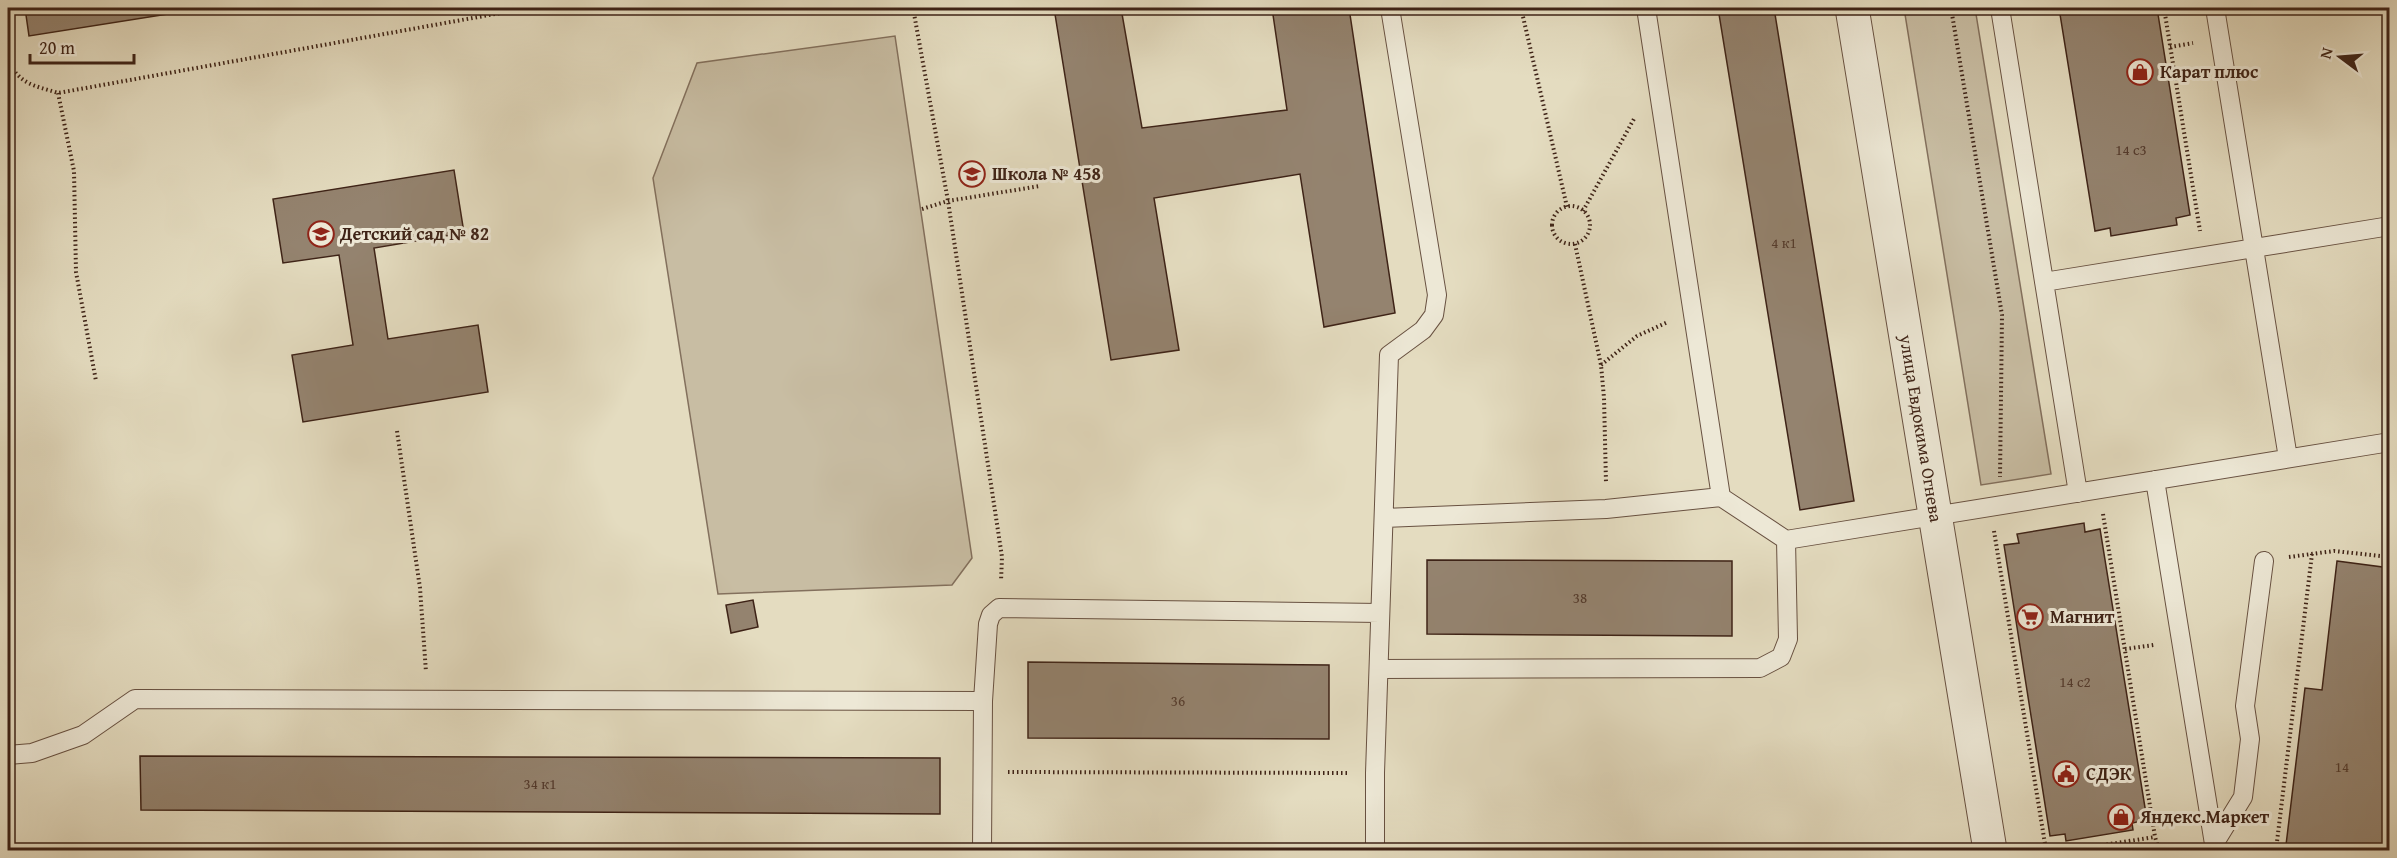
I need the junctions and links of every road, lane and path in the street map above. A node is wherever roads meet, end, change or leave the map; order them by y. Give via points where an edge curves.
1 (528, 8) edge
2 (913, 8) edge
3 (1390, 8) edge
4 (1521, 8) edge
5 (1646, 8) edge
6 (1852, 8) edge
7 (1951, 8) edge
8 (2000, 8) edge
9 (2164, 8) edge
10 (2215, 8) edge
11 (8, 61) edge
12 (1657, 77) junction
13 (58, 93) junction
14 (1040, 186) dead end
15 (948, 201) junction
16 (1566, 207) junction
17 (922, 209) dead end
18 (1583, 211) junction
19 (2390, 226) edge
20 (1575, 244) junction
21 (2254, 248) junction
22 (2204, 256) junction
23 (2044, 282) junction
24 (1693, 318) junction
25 (1601, 365) junction
26 (96, 381) dead end
27 (397, 431) dead end
28 (2390, 442) edge
29 (2288, 458) junction
30 (2155, 480) junction
31 (2099, 489) junction
32 (2078, 493) junction
33 (1721, 497) junction
34 (1995, 506) junction
35 (1606, 509) junction
36 (1936, 516) junction
37 (1384, 518) junction
38 (1786, 540) junction
39 (2312, 554) junction
40 (2390, 557) edge
41 (2264, 561) joint
42 (999, 608) junction
43 (1380, 613) junction
44 (1378, 669) junction
45 (428, 700) junction
46 (983, 701) junction
47 (8, 755) edge
48 (983, 772) junction
49 (1375, 773) junction
50 (2155, 837) junction
51 (2213, 847) edge
52 (982, 850) edge
53 (1375, 850) edge
54 (1990, 850) edge
55 (2046, 850) edge
56 (2071, 850) edge
57 (2159, 850) edge
58 (2276, 850) edge

1 - 13 path
2 - 15 path
3 - 37 lane via 1437,295 1434,315 1423,330 1389,355
4 - 16 path
5 - 12 lane
6 - 36 street, улица Евдокима Огнева
7 - 34 path via 2002,315
8 - 23 lane
9 - 22 path
10 - 21 lane
11 - 13 path via 16,75 31,85
12 - 18 path
12 - 24 lane
13 - 26 path via 74,171 76,272
14 - 15 path
15 - 17 path
15 - 42 path via 1002,557
16 - 18 path
16 - 20 path via 1553,220 1553,230 1566,244
18 - 20 path via 1589,219 1589,230
19 - 21 lane
20 - 25 path
21 - 22 lane
21 - 29 lane
22 - 23 lane
23 - 32 lane
24 - 25 path via 1666,323 1637,336
24 - 33 lane
25 - 35 path
27 - 45 path via 420,588
28 - 29 lane
29 - 30 lane
30 - 31 lane
30 - 51 lane
31 - 32 lane
31 - 50 path
32 - 34 lane
33 - 35 lane
33 - 38 lane
34 - 36 lane
34 - 55 path
35 - 37 lane
36 - 38 lane
36 - 54 street, улица Евдокима Огнева
37 - 43 lane
38 - 44 lane via 1788,639 1781,657 1760,668
39 - 40 path via 2334,551
39 - 41 path
39 - 58 path
41 - 51 lane via 2246,706 2250,739 2243,797
42 - 43 lane
42 - 46 lane via 988,624
43 - 44 lane
44 - 49 lane
45 - 46 lane
45 - 47 lane via 135,699 83,735 32,753
46 - 48 lane
48 - 49 path
48 - 52 lane
49 - 53 lane
50 - 56 path
50 - 57 path

